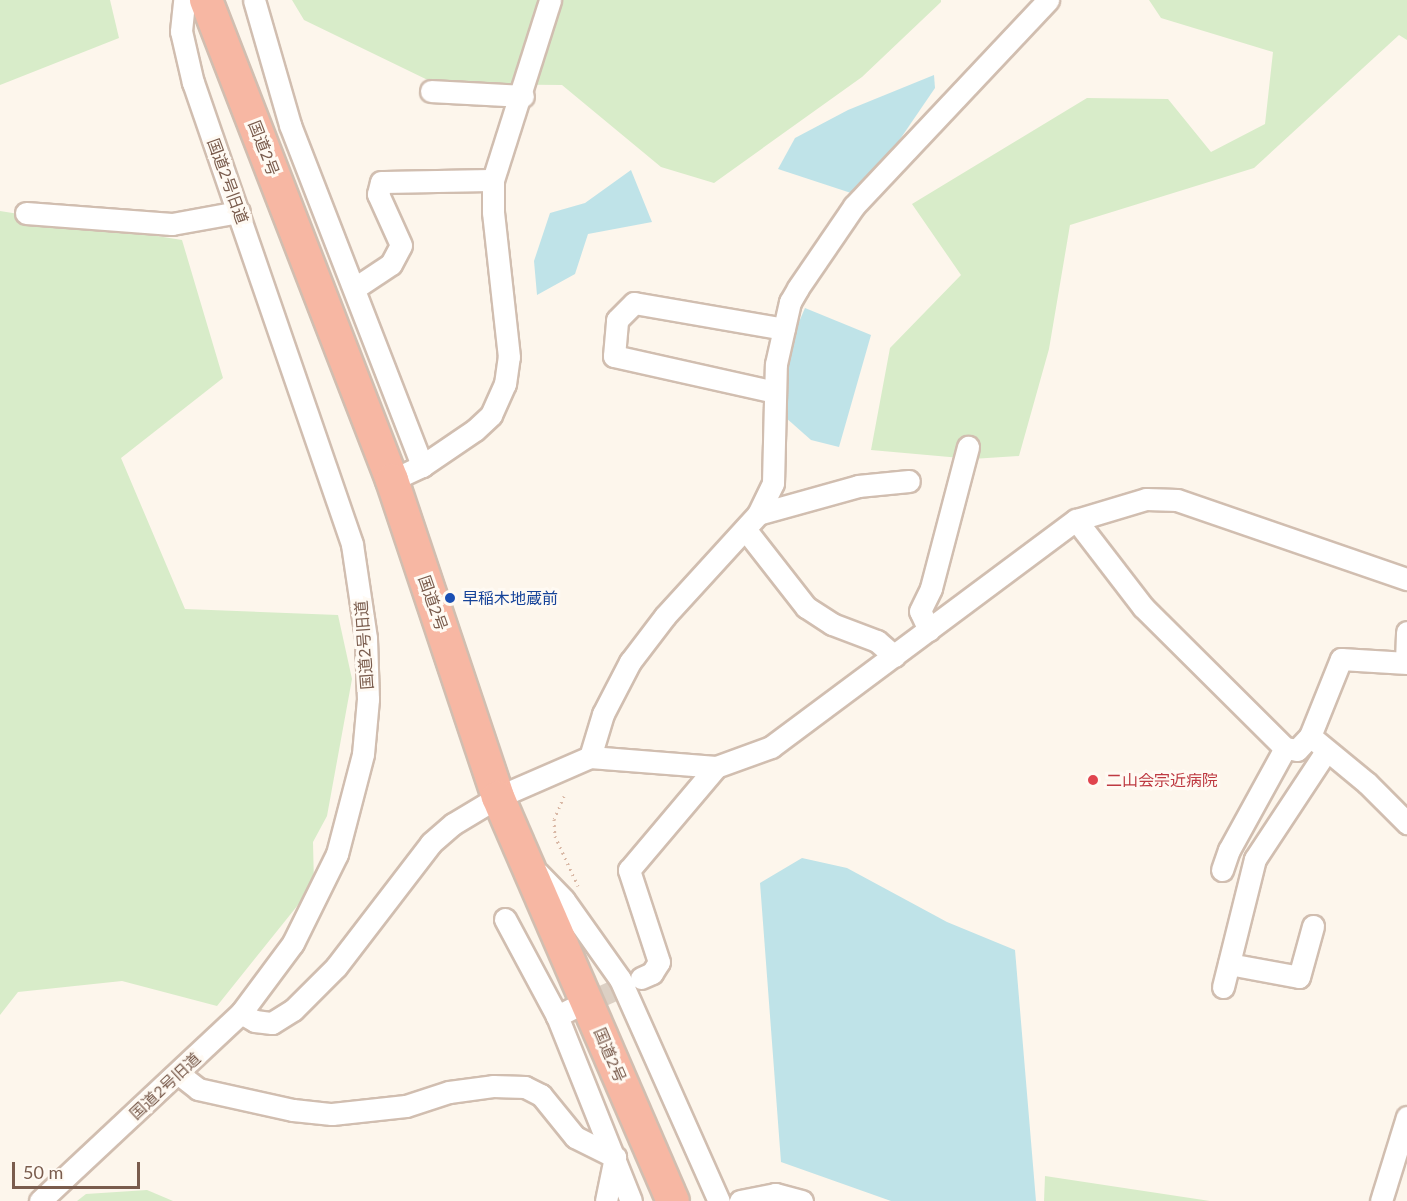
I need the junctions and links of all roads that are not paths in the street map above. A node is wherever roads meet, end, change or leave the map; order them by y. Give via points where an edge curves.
1 (184, 0) edge
2 (206, 0) edge
3 (254, 0) edge
4 (550, 0) edge
5 (1048, 0) edge
6 (431, 91) dead end
7 (523, 96) junction
8 (493, 180) junction
9 (239, 212) junction
10 (26, 213) dead end
11 (355, 288) junction
12 (784, 329) junction
13 (775, 392) junction
14 (968, 447) dead end
15 (422, 465) junction
16 (392, 480) junction
17 (909, 481) dead end
18 (1076, 520) junction
19 (752, 521) junction
20 (1407, 579) edge
21 (929, 630) junction
22 (1407, 632) edge
23 (894, 656) junction
24 (1407, 662) edge
25 (1310, 736) junction
26 (1285, 748) junction
27 (1325, 753) junction
28 (590, 757) junction
29 (716, 767) junction
30 (498, 797) junction
31 (1407, 823) edge
32 (526, 860) junction
33 (1222, 870) dead end
34 (505, 919) dead end
35 (1313, 926) dead end
36 (1229, 964) junction
37 (641, 978) tunnel mouth
38 (1223, 987) dead end
39 (241, 1013) junction
40 (179, 1074) junction
41 (1407, 1117) edge
42 (615, 1157) junction
43 (40, 1201) edge
44 (606, 1201) edge
45 (631, 1201) edge
46 (673, 1201) edge
47 (719, 1201) edge
48 (740, 1201) edge
49 (802, 1201) edge
50 (1381, 1201) edge

1 - 9 street, 国道2号旧道 via 181,31 193,83
2 - 16 highway, 国道2号
3 - 11 street via 290,125
4 - 7 street via 526,66
5 - 12 street via 832,233 790,302
6 - 7 street
7 - 8 street via 516,103
8 - 11 street via 381,182 378,194 401,245 391,264
8 - 15 street via 509,357 505,384 491,415
9 - 10 street via 172,224
9 - 39 street, 国道2号旧道 via 352,544 366,638 368,699 363,754 338,854 293,943
11 - 15 street
12 - 13 street
12 - 13 street via 634,303 617,320 614,356
13 - 19 street via 773,483
14 - 21 street via 931,588 920,611
15 - 16 street
16 - 30 highway, 国道2号
17 - 19 street via 858,486
18 - 20 street via 1146,499 1177,500
18 - 21 street
18 - 26 street via 1143,607
19 - 23 street via 806,607 832,624 877,641
19 - 28 street via 665,616 630,662 603,714
21 - 23 street
22 - 24 street
23 - 29 street via 771,747
24 - 25 street via 1341,659
25 - 26 street via 1297,750
25 - 27 street
26 - 33 street via 1228,850
27 - 31 street via 1367,783
27 - 36 street via 1255,859
28 - 29 street
28 - 30 street
29 - 37 street via 629,870 659,962 652,973
30 - 32 highway, 国道2号
30 - 39 street via 453,824 431,843 336,967 293,1010 272,1023 255,1021
32 - 46 highway, 国道2号
32 - 47 street via 564,900 620,979
34 - 42 street via 564,1013
35 - 36 street via 1299,977
36 - 38 street
39 - 40 street, 国道2号旧道
40 - 42 street via 198,1089 293,1110 332,1114 406,1106 471,1089 525,1087 541,1095 575,1137
40 - 43 street, 国道2号旧道
41 - 50 street
42 - 44 street
42 - 45 street
48 - 49 street via 775,1194

